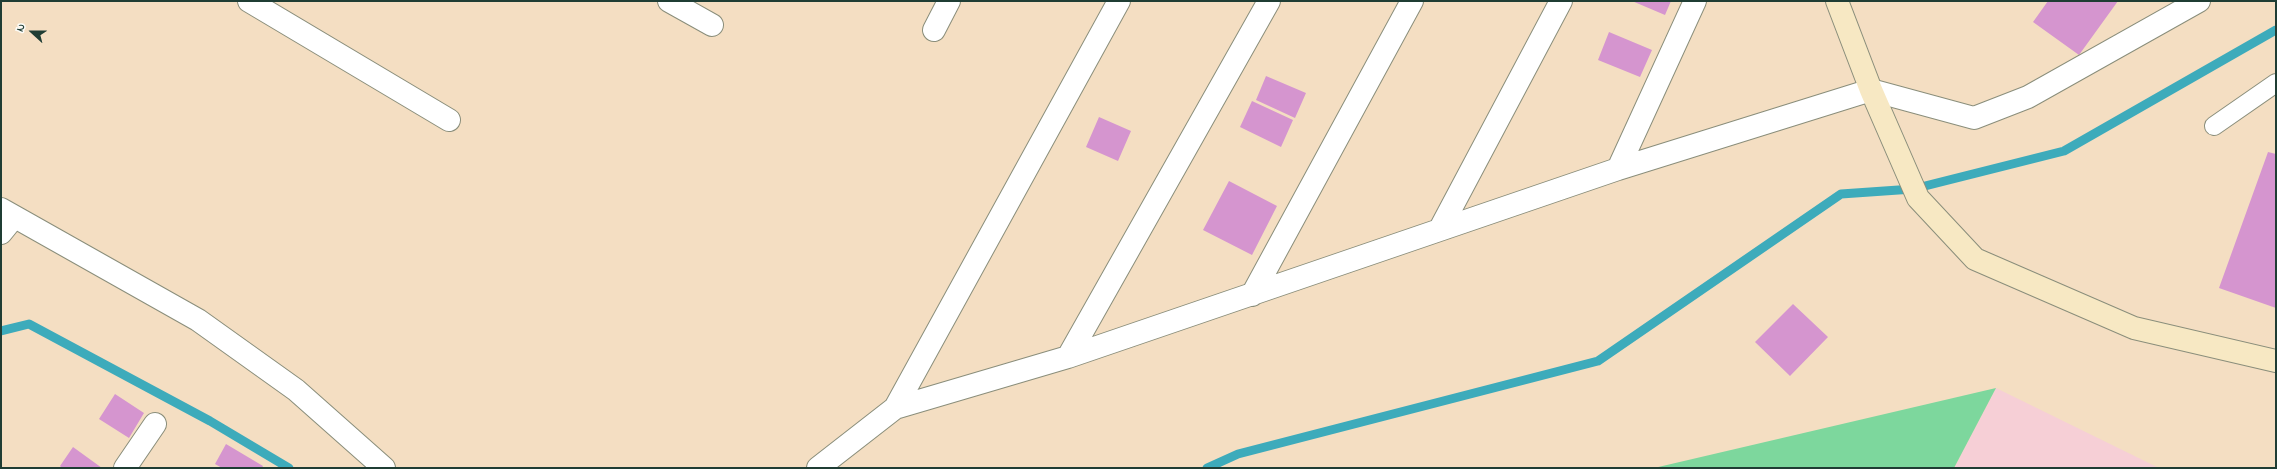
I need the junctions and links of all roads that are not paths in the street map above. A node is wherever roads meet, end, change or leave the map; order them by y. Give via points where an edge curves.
1 (249, 1) edge
2 (669, 1) edge
3 (949, 1) edge
4 (1119, 1) edge
5 (1269, 1) edge
6 (1412, 1) edge
7 (1561, 1) edge
8 (1695, 1) edge
9 (1837, 1) edge
10 (2199, 1) edge
11 (712, 25) dead end
12 (934, 30) dead end
13 (2276, 83) edge
14 (1871, 90) junction
15 (449, 120) dead end
16 (2214, 126) dead end
17 (1618, 169) junction
18 (5, 220) edge
19 (1440, 228) junction
20 (1252, 295) junction
21 (1068, 357) junction
22 (2276, 361) edge
23 (896, 408) junction
24 (155, 424) dead end
25 (125, 468) edge
26 (384, 468) edge
27 (818, 468) edge

1 - 15 street
2 - 11 street
3 - 12 street
4 - 23 street
5 - 21 street
6 - 20 street
7 - 19 street
8 - 17 street
9 - 14 street
10 - 14 street via 2028,97 1974,118
13 - 16 lane
14 - 17 street
14 - 22 street via 1918,198 1975,258 2134,328
17 - 19 street
18 - 26 street via 198,320 296,390
19 - 20 street
20 - 21 street
21 - 23 street
23 - 27 street
24 - 25 street

